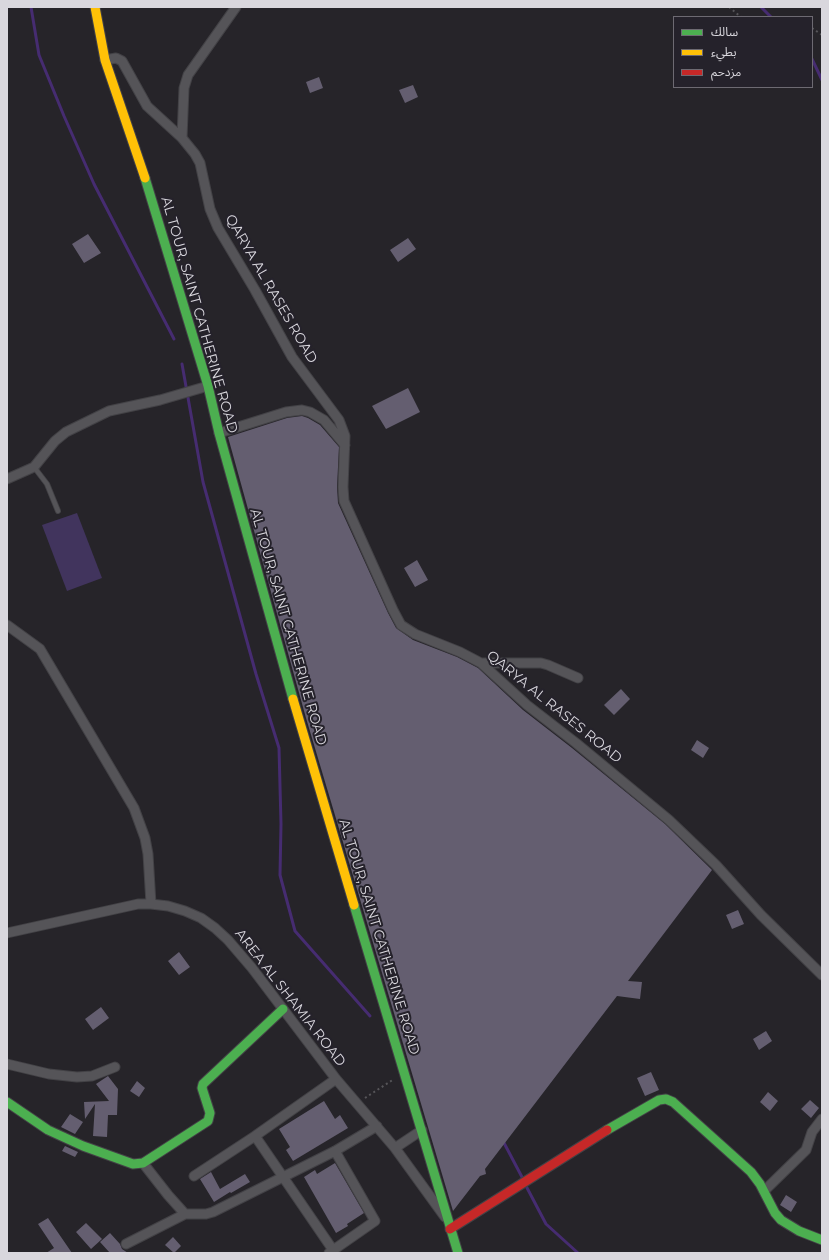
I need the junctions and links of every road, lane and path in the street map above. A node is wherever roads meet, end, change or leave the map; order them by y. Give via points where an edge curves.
1 (96, 7) edge
2 (236, 7) edge
3 (729, 7) edge
4 (740, 16) edge
5 (813, 29) edge
6 (822, 35) edge
7 (106, 60) junction
8 (182, 138) junction
9 (208, 386) junction
10 (218, 433) junction
11 (345, 445) junction
12 (34, 467) junction
13 (7, 479) edge
14 (58, 511) dead end
15 (7, 624) edge
16 (481, 664) junction
17 (578, 678) dead end
18 (151, 904) junction
19 (7, 933) edge
20 (822, 975) edge
21 (283, 1009) junction
22 (7, 1064) edge
23 (116, 1067) dead end
24 (404, 1072) junction
25 (336, 1079) junction
26 (7, 1102) edge
27 (357, 1103) junction
28 (822, 1119) edge
29 (377, 1126) junction
30 (422, 1130) junction
31 (255, 1136) junction
32 (395, 1148) junction
33 (335, 1151) junction
34 (143, 1163) junction
35 (194, 1176) dead end
36 (283, 1178) junction
37 (764, 1190) junction
38 (185, 1214) junction
39 (447, 1219) junction
40 (450, 1229) junction
41 (822, 1240) edge
42 (126, 1244) dead end
43 (331, 1251) edge
44 (458, 1253) edge

1 - 7 street, AL TOUR, SAINT CATHERINE ROAD
2 - 8 street via 188,75 184,88
3 - 4 path
5 - 6 path
7 - 8 street, QARYA AL RASES ROAD via 116,58 122,61 147,106
7 - 9 street, AL TOUR, SAINT CATHERINE ROAD via 143,171
8 - 11 street, QARYA AL RASES ROAD via 200,163 210,209 218,228 292,357 339,420 345,436
9 - 10 street, AL TOUR, SAINT CATHERINE ROAD
9 - 12 street via 109,411 60,436
10 - 11 street via 286,412 302,410 324,420
10 - 24 street, AL TOUR, SAINT CATHERINE ROAD via 299,720
11 - 16 street, QARYA AL RASES ROAD via 344,501 396,618 411,632 460,652
12 - 13 street
12 - 14 lane via 48,484
15 - 18 street via 40,649 134,808 144,833 148,854
16 - 17 street via 541,663
16 - 20 street, QARYA AL RASES ROAD via 527,705 669,820
18 - 19 street, AREA AL SHAMIA ROAD via 138,904
18 - 21 street, AREA AL SHAMIA ROAD via 185,911 216,928 252,968
21 - 25 street, AREA AL SHAMIA ROAD
21 - 34 street via 203,1084 210,1113 208,1121
22 - 23 street via 49,1074 77,1077 92,1076
24 - 27 path
24 - 30 street, AL TOUR, SAINT CATHERINE ROAD
25 - 27 street, AREA AL SHAMIA ROAD
25 - 31 street
26 - 34 street via 62,1137 133,1164
27 - 29 street, AREA AL SHAMIA ROAD
28 - 37 street via 812,1132 806,1150
29 - 32 street, AREA AL SHAMIA ROAD
29 - 33 street
30 - 32 street
30 - 39 street, AL TOUR, SAINT CATHERINE ROAD
31 - 35 street
31 - 36 street
32 - 39 street, AREA AL SHAMIA ROAD
33 - 36 street
33 - 43 street via 375,1221
34 - 38 street
36 - 38 street via 213,1212
36 - 43 street
37 - 40 street via 751,1172 684,1112 670,1100 662,1099 586,1142
37 - 41 street via 772,1209 781,1220 798,1231
38 - 42 street
39 - 40 street, AL TOUR, SAINT CATHERINE ROAD
40 - 44 street, AL TOUR, SAINT CATHERINE ROAD

